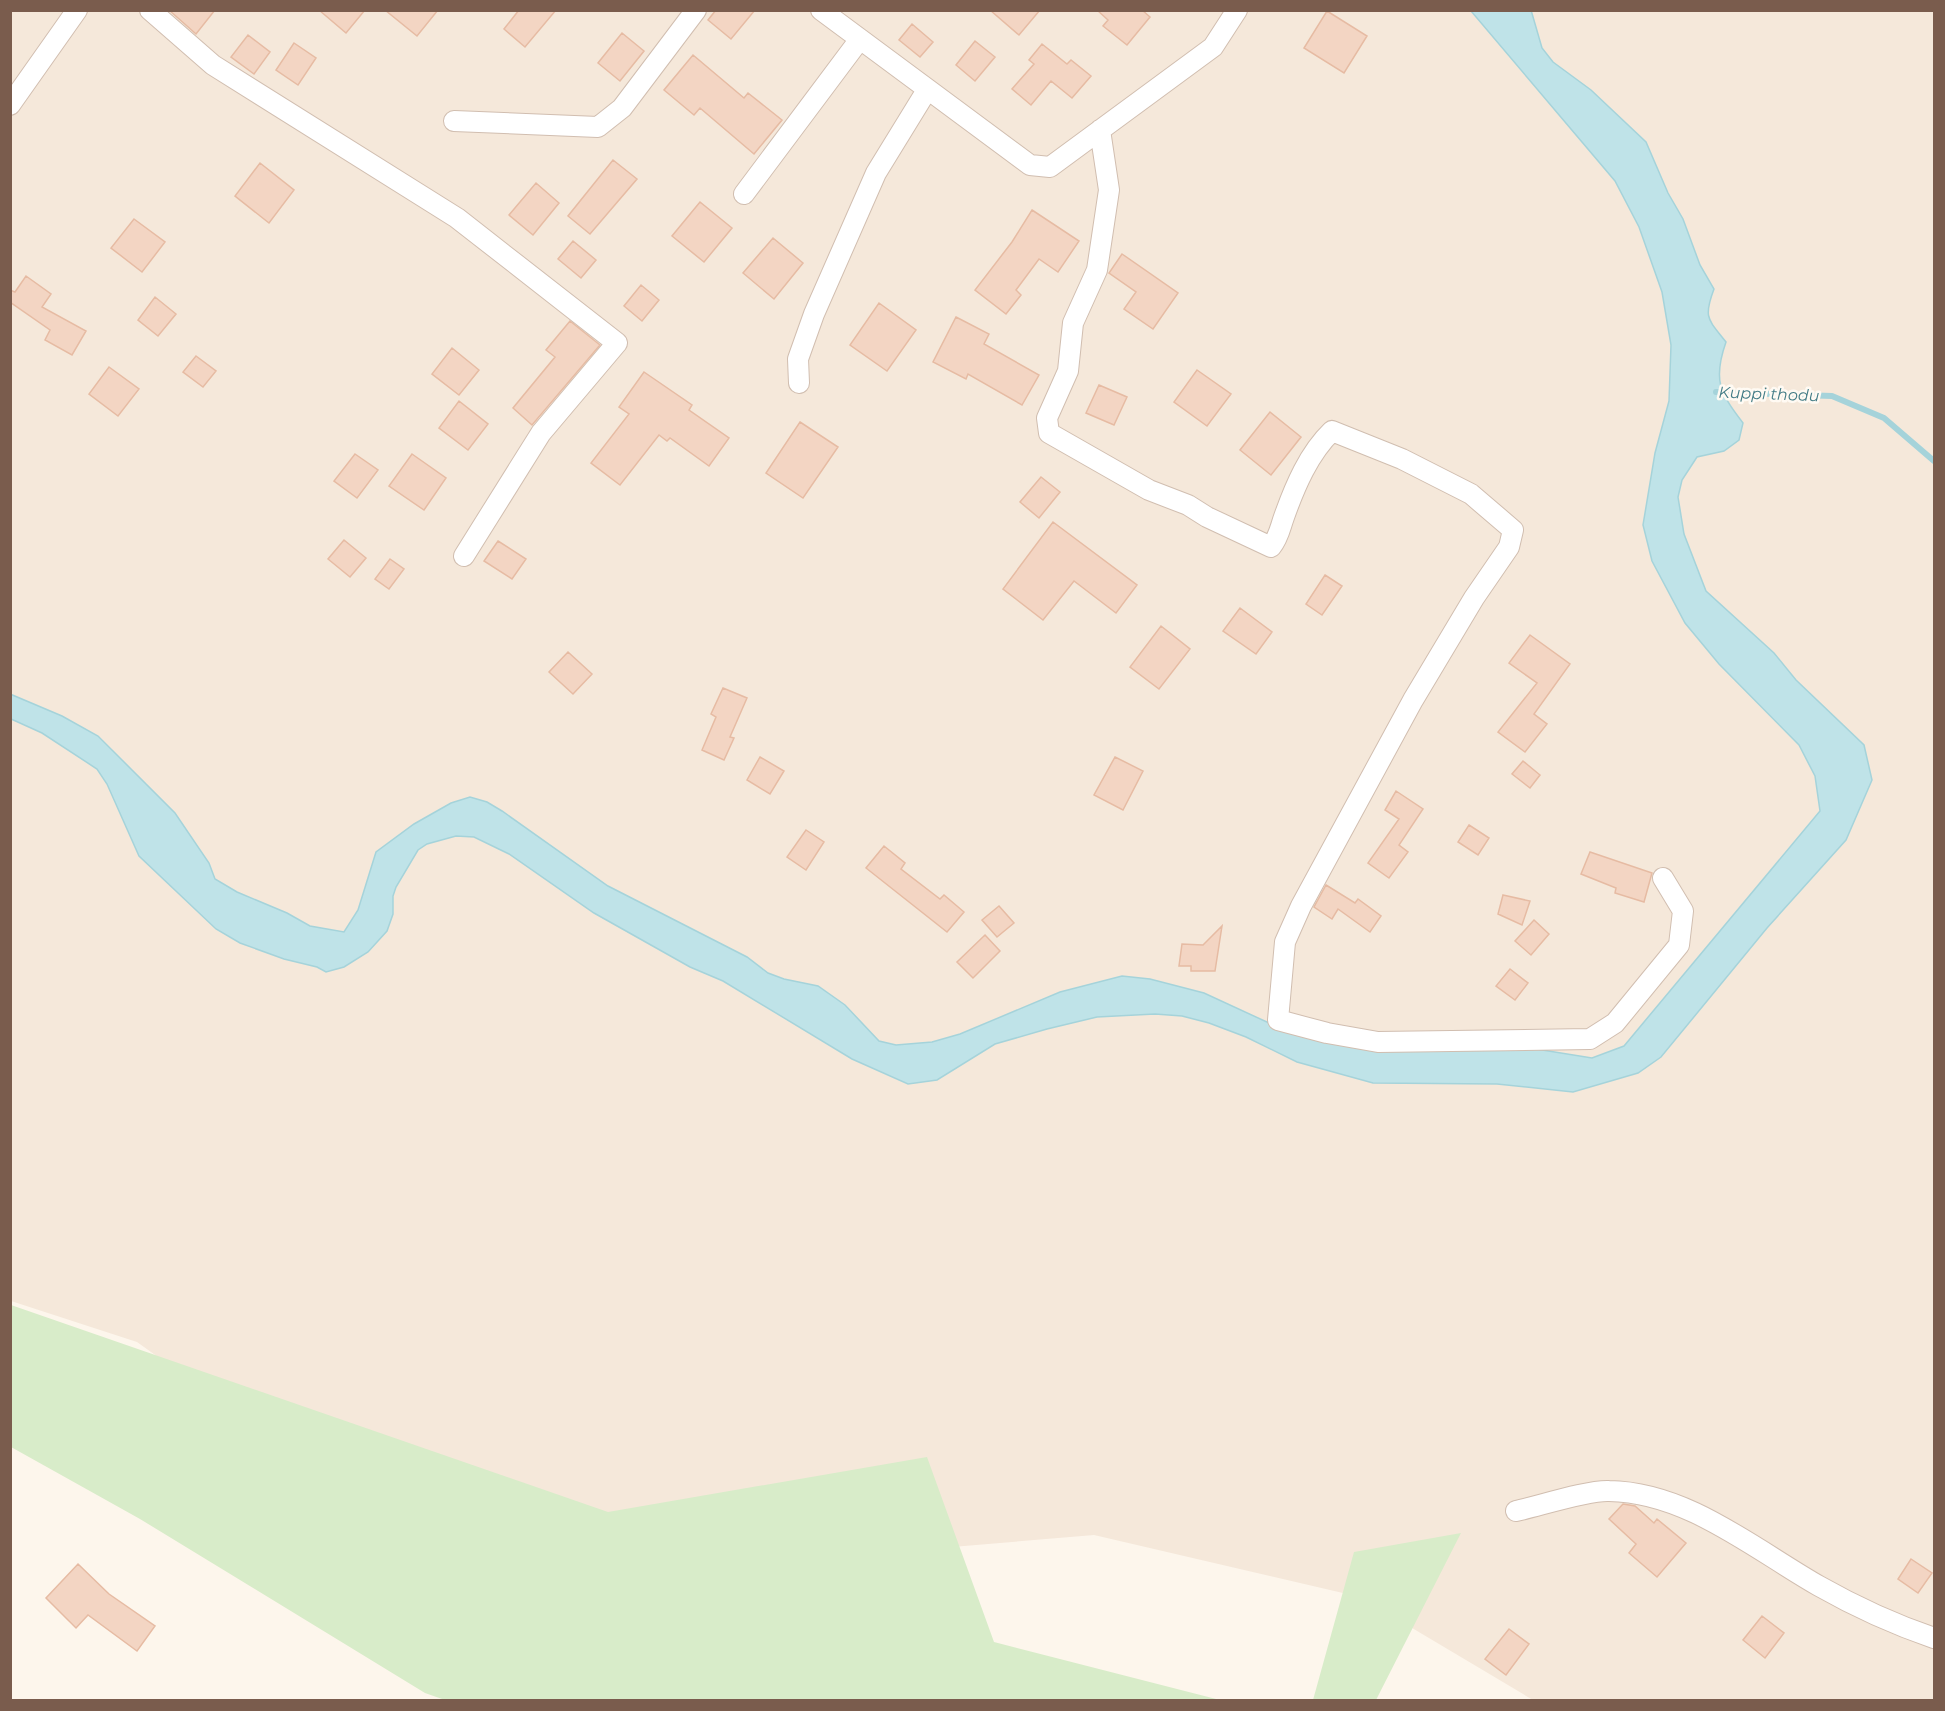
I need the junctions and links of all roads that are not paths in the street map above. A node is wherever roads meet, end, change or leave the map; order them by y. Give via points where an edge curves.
1 (76, 10) edge
2 (150, 10) edge
3 (696, 10) edge
4 (821, 10) edge
5 (1237, 10) edge
6 (860, 39) junction
7 (927, 90) junction
8 (10, 105) edge
9 (454, 121) dead end
10 (1100, 130) junction
11 (744, 194) dead end
12 (799, 383) dead end
13 (464, 556) dead end
14 (1663, 879) dead end
15 (1516, 1511) dead end
16 (1935, 1638) edge

1 - 8 street
2 - 13 street via 213,65 457,218 617,343 541,433
3 - 9 street via 622,108 598,127
4 - 6 street
5 - 10 street via 1213,47
6 - 7 street
6 - 11 street
7 - 10 street via 1030,165 1050,167
7 - 12 street via 876,172 814,314 798,360
10 - 14 street via 1109,190 1097,270 1073,323 1068,372 1047,418 1049,433 1149,490 1271,547 1318,444 1332,431 1402,459 1471,494 1512,530 1509,547 1413,700 1301,906 1285,942 1278,1020 1378,1042 1590,1039 1615,1023 1679,945 1683,911
15 - 16 street via 1608,1491 1665,1500 1728,1531 1890,1623

